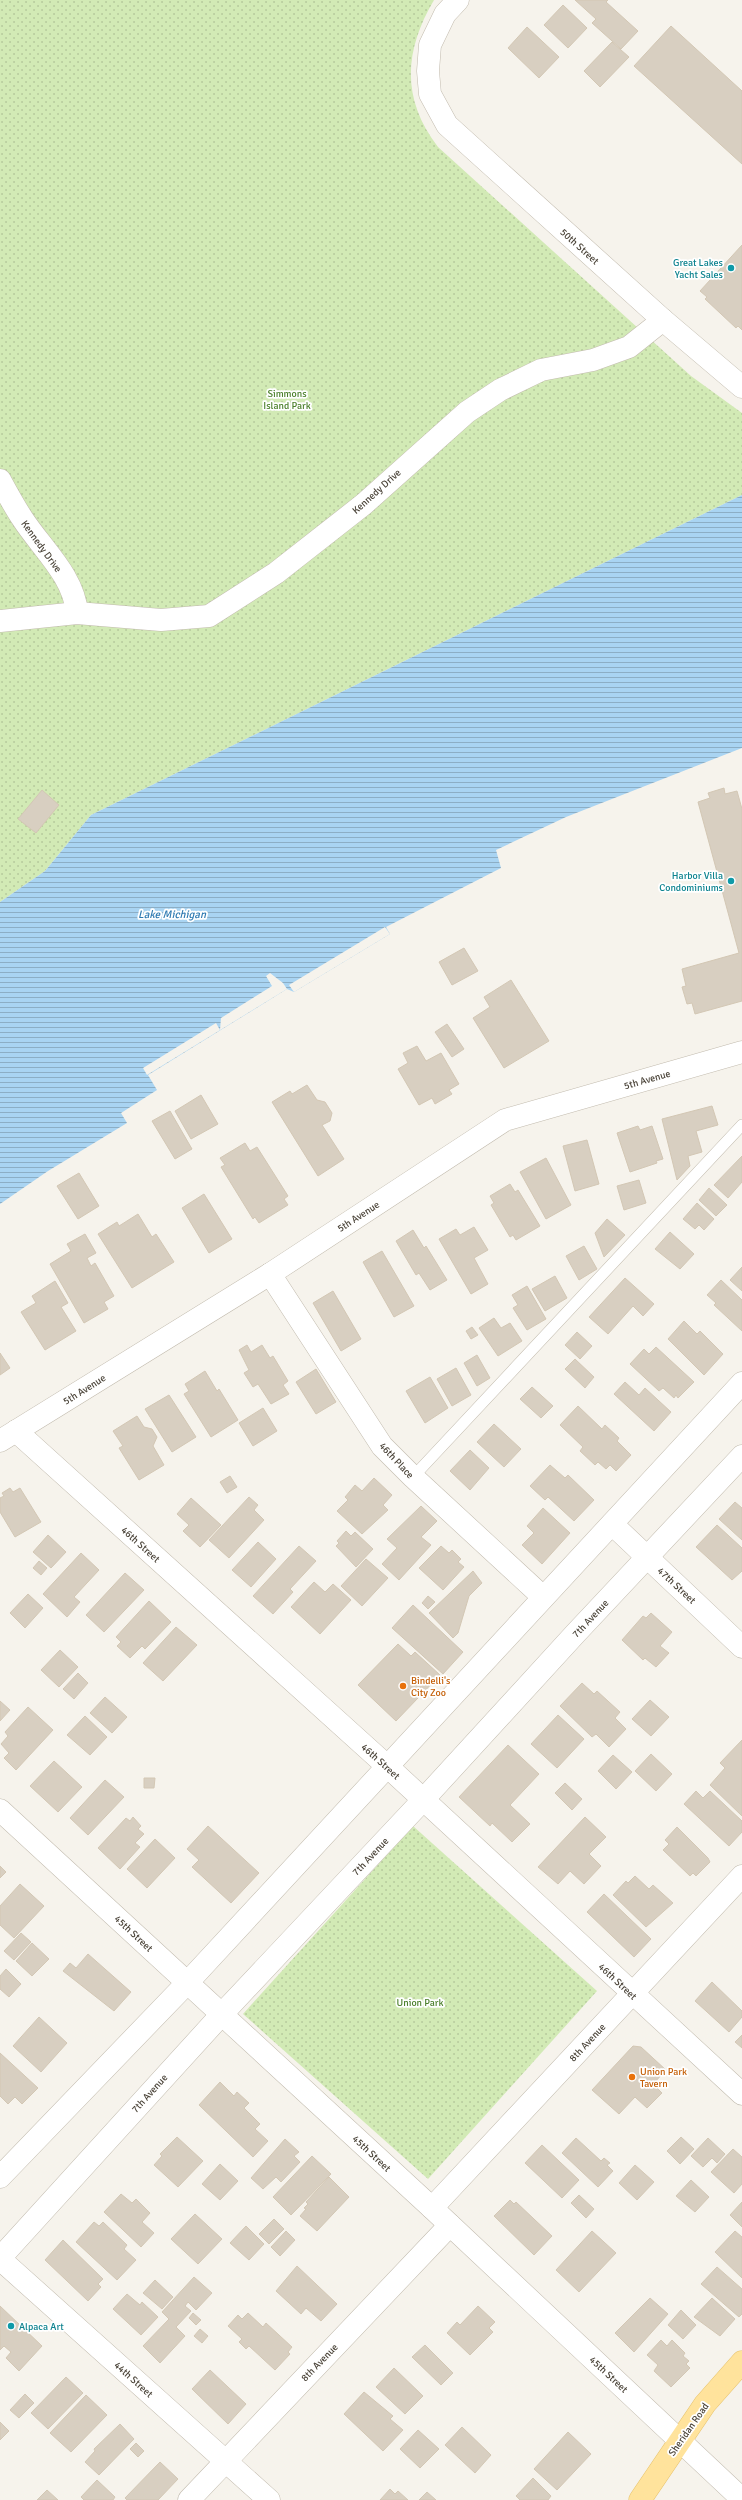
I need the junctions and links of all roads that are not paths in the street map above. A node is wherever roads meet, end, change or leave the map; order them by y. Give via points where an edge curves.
1 (458, 0) edge
2 (663, 320) junction
3 (742, 387) edge
4 (0, 480) edge
5 (77, 614) junction
6 (0, 621) edge
7 (742, 1052) edge
8 (742, 1125) edge
9 (270, 1274) junction
10 (742, 1383) edge
11 (8, 1436) edge
12 (742, 1456) edge
13 (413, 1477) junction
14 (612, 1524) junction
15 (646, 1557) junction
16 (543, 1597) junction
17 (742, 1647) edge
18 (387, 1766) junction
19 (423, 1800) junction
20 (0, 1810) edge
21 (742, 1876) edge
22 (188, 1982) junction
23 (632, 1993) junction
24 (222, 2014) junction
25 (742, 2094) edge
26 (0, 2177) edge
27 (432, 2208) junction
28 (450, 2225) junction
29 (0, 2258) edge
30 (742, 2362) edge
31 (679, 2441) junction
32 (226, 2461) junction
33 (742, 2499) edge
34 (189, 2500) edge
35 (268, 2500) edge
36 (640, 2500) edge

1 - 2 street, 50th Street via 445,14 430,45 430,94 447,125
2 - 3 street, 50th Street
2 - 5 street, Kennedy Drive via 629,347 593,360 541,370 500,390 467,412 364,504 276,573 209,616 161,620
4 - 5 street, Kennedy Drive via 22,518 67,580 76,598
5 - 6 street, Kennedy Drive
7 - 9 street, 5th Avenue via 506,1120
8 - 13 lane
9 - 11 street, 5th Avenue
9 - 13 street, 46th Place via 382,1446
10 - 14 street
11 - 18 street, 46th Street
12 - 15 street, 7th Avenue
13 - 16 street, 46th Place
14 - 15 street, 47th Street
14 - 16 street
15 - 17 street, 47th Street
15 - 19 street, 7th Avenue
16 - 18 street
18 - 19 street, 46th Street
18 - 22 street
19 - 23 street, 46th Street
19 - 24 street, 7th Avenue
20 - 22 street, 45th Street
21 - 23 street, 8th Avenue
22 - 24 street, 45th Street
22 - 26 street
23 - 25 street, 46th Street
23 - 27 street, 8th Avenue
24 - 27 street, 45th Street
24 - 29 street, 7th Avenue
27 - 28 street, 45th Street
28 - 31 street, 45th Street
28 - 32 street, 8th Avenue
29 - 32 street, 44th Street
30 - 31 main road, Sheridan Road via 705,2404
31 - 33 street, 45th Street
31 - 36 main road, Sheridan Road
32 - 34 street, 8th Avenue
32 - 35 street, 44th Street

